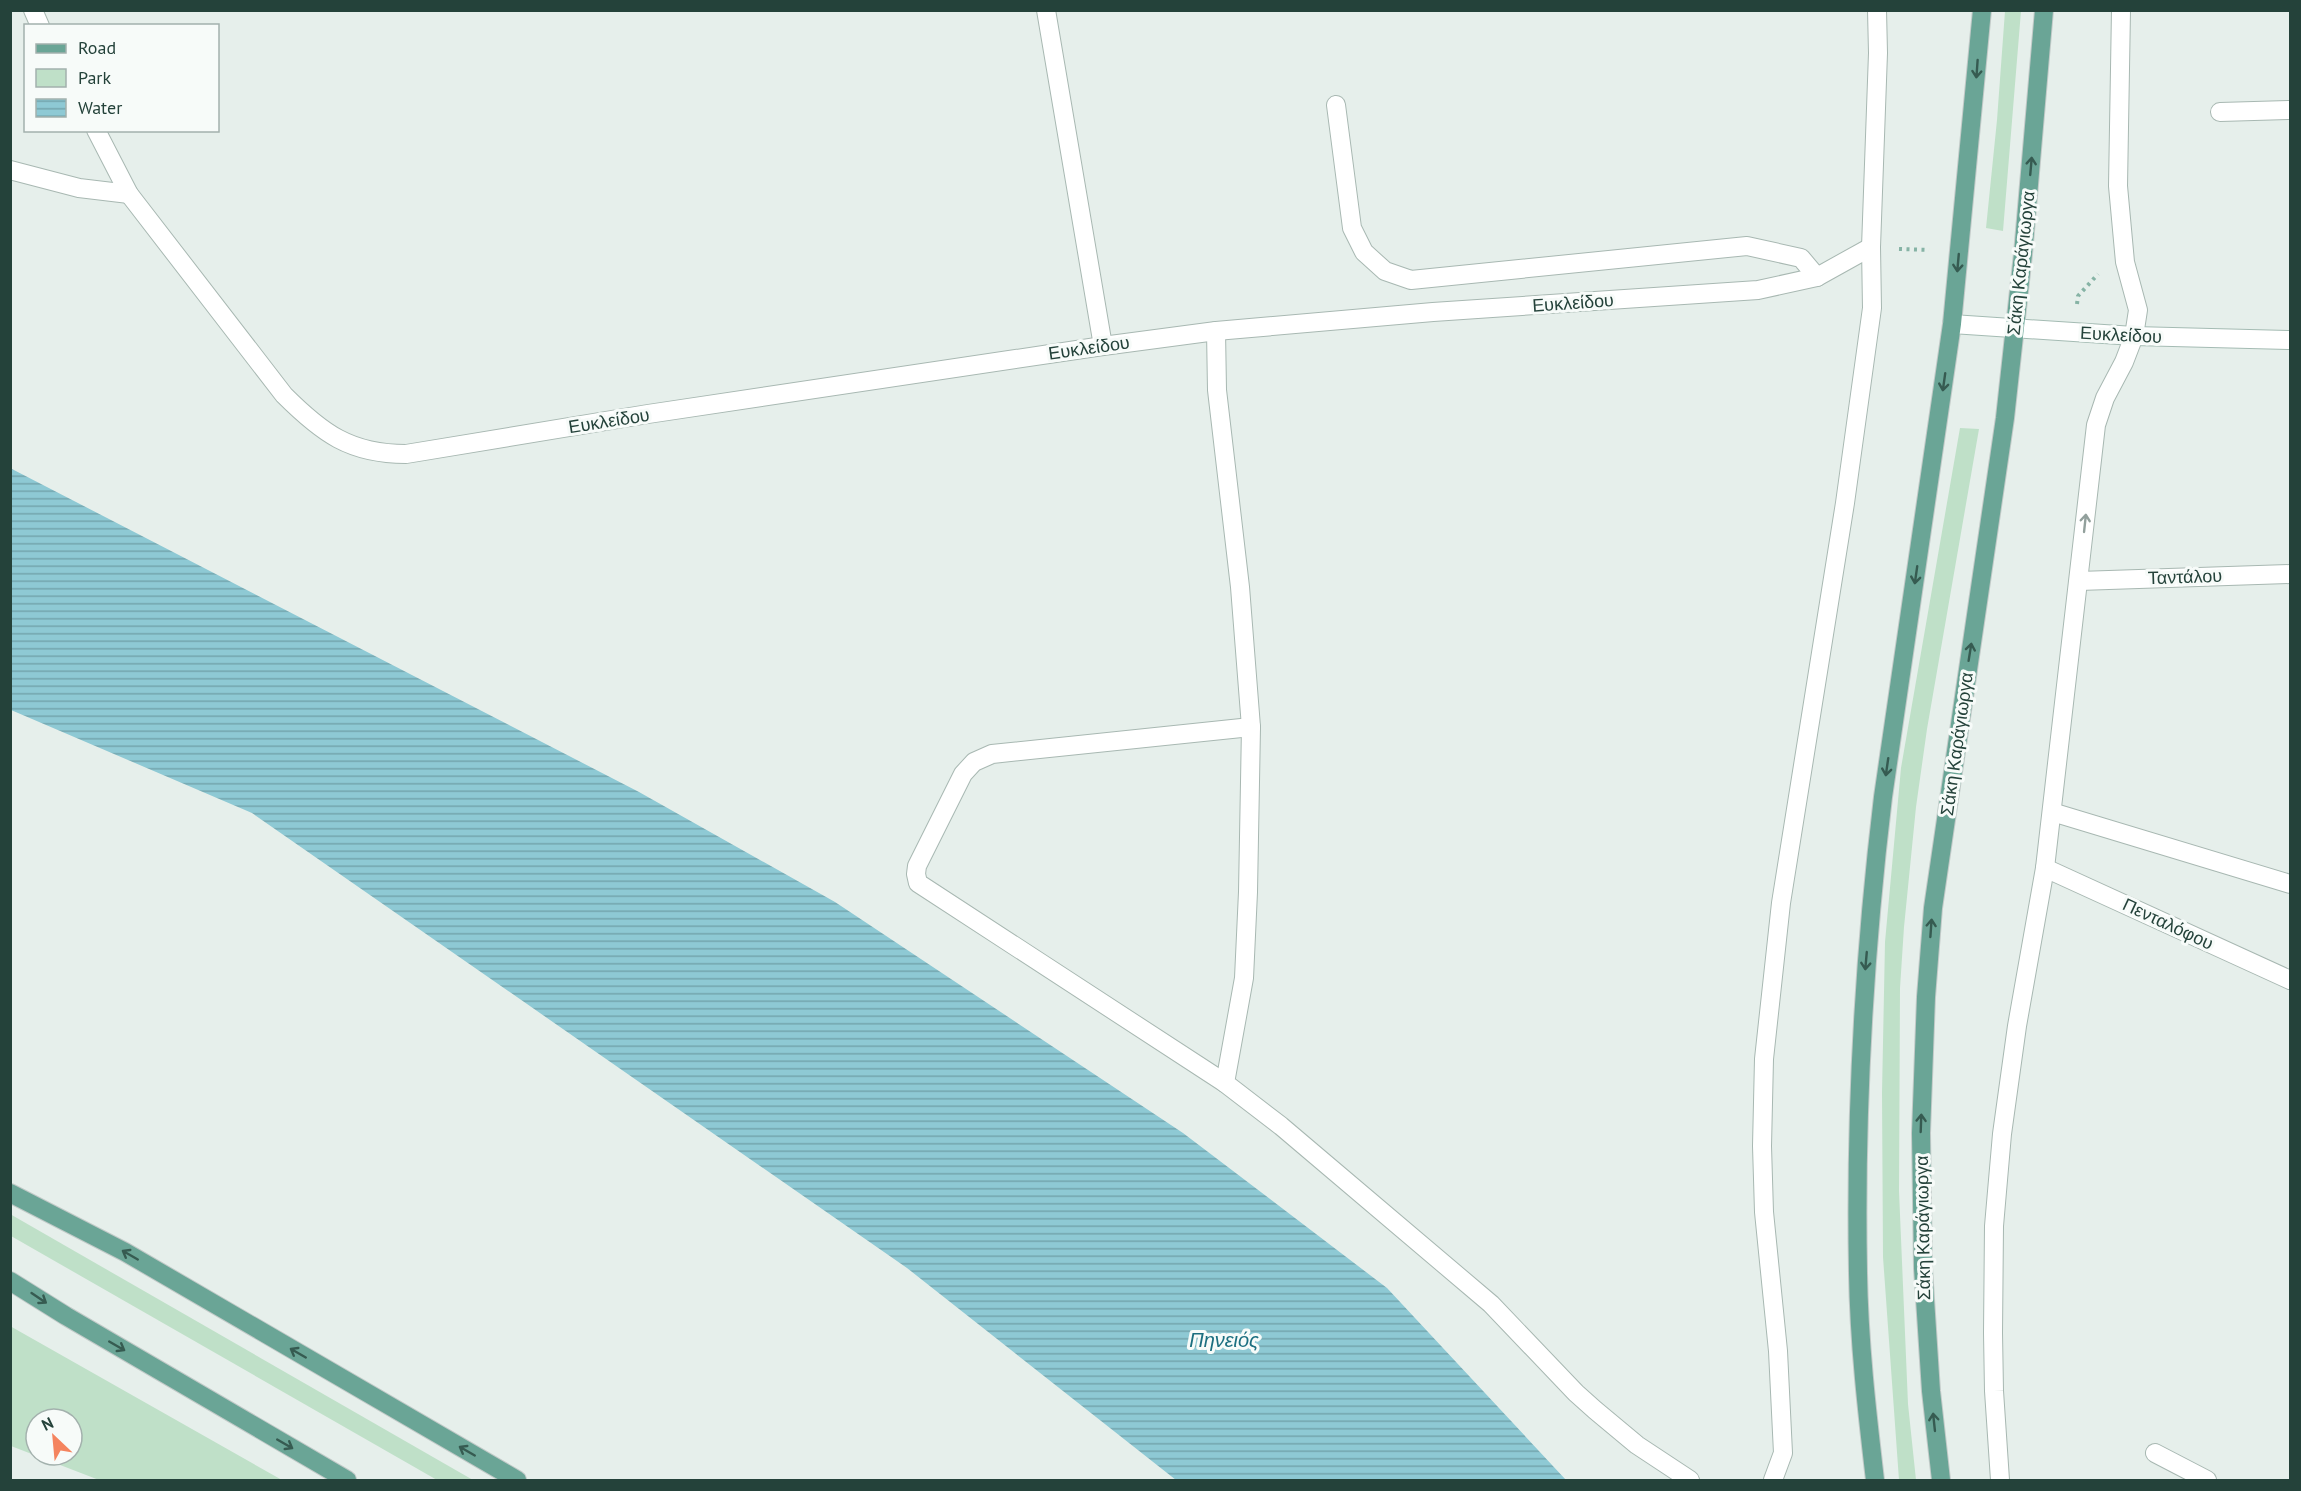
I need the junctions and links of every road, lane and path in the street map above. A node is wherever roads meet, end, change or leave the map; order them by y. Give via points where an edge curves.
1 (33, 10) edge
2 (1046, 10) edge
3 (1877, 10) edge
4 (1982, 10) edge
5 (2044, 10) edge
6 (2121, 10) edge
7 (39, 24) edge
8 (1336, 105) dead end
9 (2290, 110) edge
10 (2220, 112) dead end
11 (97, 132) edge
12 (10, 170) edge
13 (129, 194) junction
14 (1871, 247) junction
15 (2125, 262) junction
16 (1817, 277) junction
17 (2076, 309) dead end
18 (1952, 324) junction
19 (2014, 328) junction
20 (1216, 331) junction
21 (2134, 336) junction
22 (2290, 340) edge
23 (1103, 346) junction
24 (2290, 574) edge
25 (2079, 581) junction
26 (1251, 727) junction
27 (2052, 812) junction
28 (2045, 868) junction
29 (2290, 884) edge
30 (2290, 980) edge
31 (1225, 1083) junction
32 (10, 1193) edge
33 (10, 1281) edge
34 (2155, 1453) dead end
35 (347, 1480) edge
36 (518, 1480) edge
37 (1690, 1480) edge
38 (1773, 1480) edge
39 (1875, 1480) edge
40 (1941, 1480) edge
41 (2000, 1480) edge
42 (2207, 1480) edge

1 - 7 street
2 - 23 street
3 - 14 street
4 -> 18 main road
19 -> 5 main road, Σάκη Καράγιωργα
6 - 15 street via 2118,186
8 - 16 street via 1352,228 1364,252 1385,271 1412,280 1747,246 1801,258
9 - 10 street
11 - 13 street, Ευκλείδου
12 - 13 street via 79,188
13 - 23 street, Ευκλείδου via 258,363 311,422 356,448 380,454 406,454
14 - 16 street, Ευκλείδου
14 - 38 street via 1872,308 1866,356 1781,903 1764,1059 1764,1212 1783,1453
15 - 17 path via 2105,267 2078,296
15 - 21 street via 2138,310
16 - 20 street, Ευκλείδου via 1758,291
18 - 19 street, Ευκλείδου
18 -> 39 main road via 1883,797 1863,1000 1858,1274 1865,1398
19 - 21 street, Ευκλείδου
40 -> 19 main road, Σάκη Καράγιωργα via 1923,1268 1921,1132 1926,997 1933,908 1996,484
20 - 23 street, Ευκλείδου
20 - 26 street via 1217,390 1240,587
21 - 22 street, Ευκλείδου
25 -> 21 street via 2096,425
24 - 25 street, Ταντάλου
25 - 27 street
26 - 31 street via 1244,978
26 - 31 street via 992,754 974,762 963,774 916,874 918,883
27 - 28 street
27 - 29 street
28 - 30 street, Πενταλόφου
28 - 41 street via 2017,1026 1994,1226 1994,1391
31 - 37 street via 1281,1125 1491,1304 1575,1393 1636,1445
36 -> 32 main road via 125,1252
33 -> 35 main road
34 - 42 street

